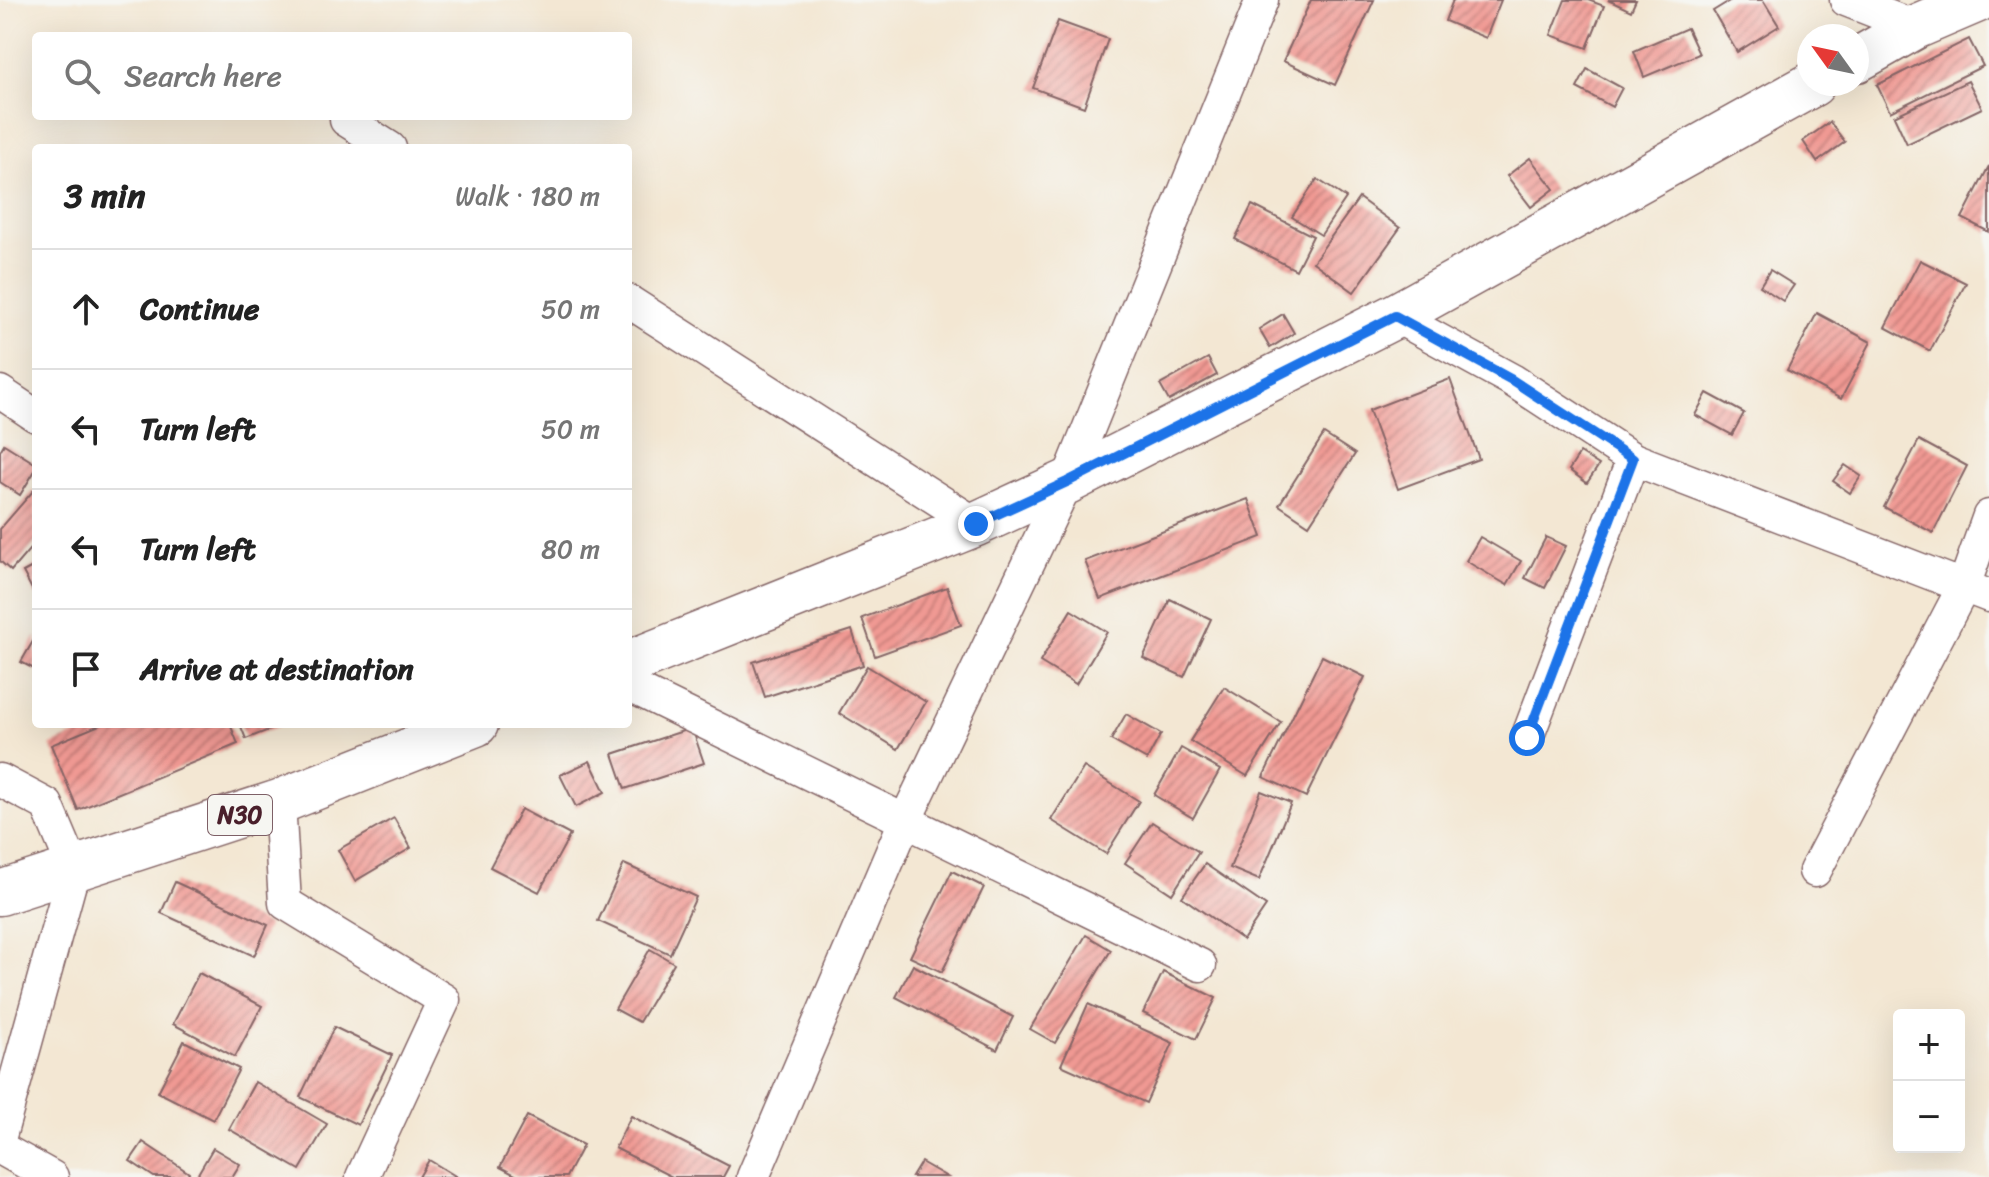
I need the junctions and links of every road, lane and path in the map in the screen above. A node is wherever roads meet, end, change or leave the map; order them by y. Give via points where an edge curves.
1 (1262, 0) edge
2 (1846, 0) edge
3 (1978, 0) edge
4 (1915, 27) junction
5 (1869, 53) edge
6 (1797, 93) edge
7 (346, 120) dead end
8 (384, 144) edge
9 (632, 304) edge
10 (1395, 316) junction
11 (0, 392) edge
12 (32, 413) edge
13 (1633, 459) junction
14 (1067, 482) junction
15 (1989, 516) edge
16 (976, 524) junction
17 (1976, 591) edge
18 (632, 661) edge
19 (632, 687) edge
20 (466, 728) edge
21 (1527, 738) dead end
22 (0, 780) edge
23 (279, 802) junction
24 (905, 821) junction
25 (74, 869) junction
26 (1815, 871) dead end
27 (0, 893) edge
28 (1200, 965) dead end
29 (0, 1136) edge
30 (0, 1148) edge
31 (52, 1177) edge
32 (362, 1177) edge
33 (753, 1177) edge

1 - 14 street
2 - 4 street
3 - 4 main road
4 - 5 main road
6 - 10 main road
7 - 8 street
9 - 16 street
10 - 13 street via 1512,380
10 - 14 main road
11 - 12 street
13 - 17 street
13 - 21 street
14 - 16 main road
14 - 24 street
15 - 17 street
16 - 18 main road
17 - 26 street
19 - 24 street
20 - 23 main road, N30
22 - 25 street via 47,805
23 - 25 main road, N30
23 - 32 street via 285,903 444,1000
24 - 28 street
24 - 33 street
25 - 27 main road, N30
25 - 29 street
30 - 31 street

